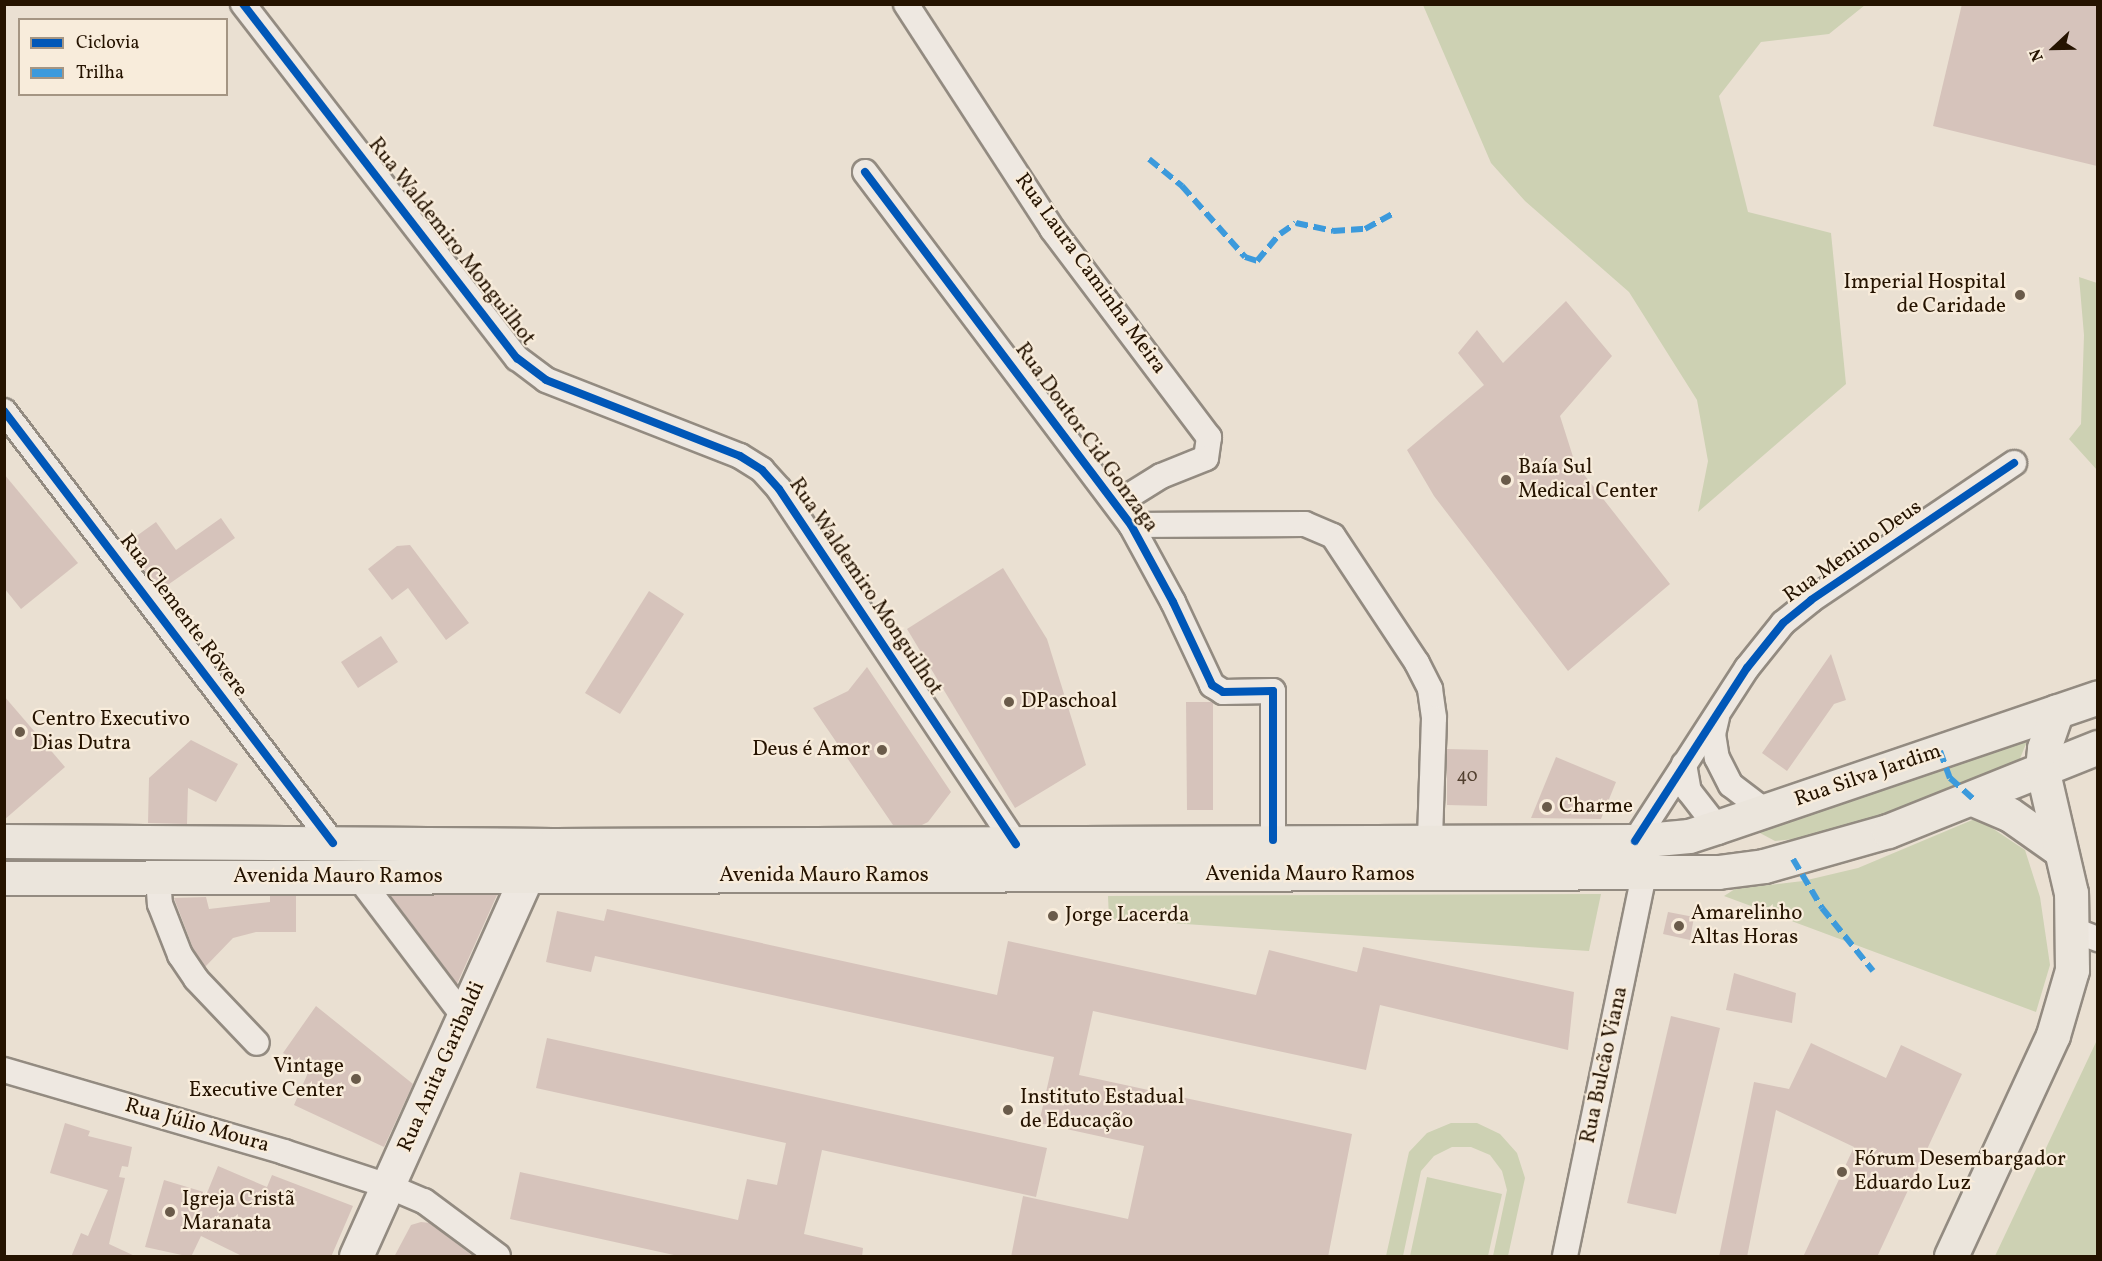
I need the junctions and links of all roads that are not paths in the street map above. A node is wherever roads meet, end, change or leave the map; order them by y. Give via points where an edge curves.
1 (243, 4) edge
2 (906, 4) edge
3 (865, 172) dead end
4 (4, 411) edge
5 (2014, 464) dead end
6 (1116, 504) junction
7 (1131, 525) junction
8 (2097, 698) edge
9 (2057, 711) junction
10 (1719, 712) junction
11 (2097, 747) edge
12 (1684, 765) junction
13 (2042, 768) junction
14 (1973, 799) junction
15 (1765, 811) junction
16 (1717, 827) junction
17 (1273, 840) junction
18 (1430, 840) junction
19 (4, 841) edge
20 (1635, 841) junction
21 (333, 843) junction
22 (527, 844) junction
23 (1016, 844) junction
24 (2060, 850) junction
25 (1764, 866) junction
26 (1644, 874) junction
27 (526, 877) junction
28 (4, 878) edge
29 (158, 878) junction
30 (359, 878) junction
31 (2086, 934) edge
32 (464, 1017) junction
33 (257, 1043) dead end
34 (4, 1070) edge
35 (388, 1186) junction
36 (356, 1257) edge
37 (498, 1257) edge
38 (1565, 1257) edge
39 (1951, 1257) edge

1 - 23 street, Rua Waldemiro Monguilhot via 517,358 546,380 740,456 762,470 779,489
2 - 6 street, Rua Laura Caminha Meira via 1052,229 1209,437 1206,458 1161,476
3 - 6 street, Rua Doutor Cid Gonzaga
4 - 21 street, Rua Clemente Rôvere
5 - 10 street, Rua Menino Deus via 1811,600 1783,623
6 - 7 street, Rua Doutor Cid Gonzaga
7 - 17 street, Rua Doutor Cid Gonzaga via 1212,686 1224,692 1273,691
7 - 18 street via 1305,524 1333,536 1430,689 1434,718
8 - 9 main road, Rua Silva Jardim
9 - 13 main road via 2044,748
9 - 15 main road, Rua Silva Jardim
10 - 12 street, Rua Menino Deus
10 - 15 street, Rua Menino Deus via 1713,734 1717,758 1731,785
11 - 13 main road
12 - 16 street via 1689,791
12 - 20 street, Rua Menino Deus
13 - 14 main road
13 - 24 main road
14 - 24 main road via 2009,814
14 - 25 main road via 1888,831
15 - 16 main road, Rua Silva Jardim
16 - 20 main road, Rua Silva Jardim via 1689,836
16 - 25 main road
17 - 18 main road, Avenida Mauro Ramos
17 - 23 main road, Avenida Mauro Ramos
18 - 20 main road, Avenida Mauro Ramos
19 - 21 main road, Avenida Mauro Ramos
21 - 22 main road, Avenida Mauro Ramos
22 - 23 main road, Avenida Mauro Ramos
22 - 27 main road
24 - 31 main road
25 - 26 main road
26 - 27 main road, Avenida Mauro Ramos
26 - 38 street, Rua Bulcão Viana
27 - 30 main road, Avenida Mauro Ramos
27 - 32 street, Rua Anita Garibaldi
28 - 29 main road, Avenida Mauro Ramos
29 - 30 main road, Avenida Mauro Ramos
29 - 33 street via 160,904 180,955 196,979
30 - 32 street
31 - 39 main road via 2053,1035
32 - 35 street, Rua Anita Garibaldi
34 - 35 street, Rua Júlio Moura
35 - 36 street, Rua Anita Garibaldi
35 - 37 street, Rua Júlio Moura via 424,1201

